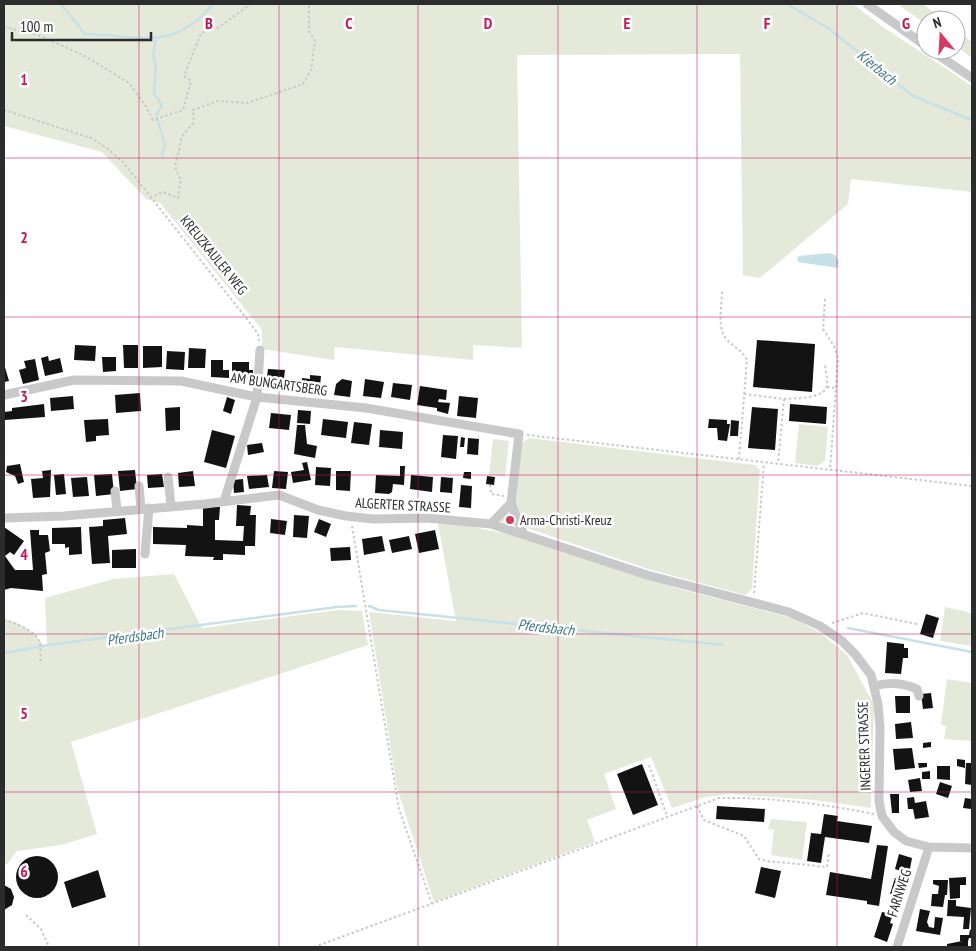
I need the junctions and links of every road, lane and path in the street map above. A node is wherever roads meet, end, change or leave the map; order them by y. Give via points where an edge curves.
1 (251, 4) edge
2 (307, 4) edge
3 (867, 4) edge
4 (4, 27) edge
5 (916, 39) edge
6 (946, 60) edge
7 (972, 78) edge
8 (4, 110) edge
9 (150, 198) junction
10 (722, 292) dead end
11 (825, 298) dead end
12 (260, 350) joint
13 (825, 364) dead end
14 (827, 387) junction
15 (836, 388) junction
16 (744, 394) junction
17 (4, 395) edge
18 (257, 397) junction
19 (784, 399) junction
20 (520, 434) junction
21 (739, 459) junction
22 (764, 462) junction
23 (778, 464) junction
24 (830, 470) junction
25 (168, 477) dead end
26 (490, 485) dead end
27 (138, 486) dead end
28 (972, 486) edge
29 (115, 491) dead end
30 (224, 501) junction
31 (511, 503) junction
32 (171, 506) junction
33 (145, 508) junction
34 (117, 510) junction
35 (351, 516) junction
36 (4, 518) edge
37 (490, 524) junction
38 (523, 533) junction
39 (145, 554) dead end
40 (647, 575) joint
41 (754, 603) junction
42 (4, 620) edge
43 (917, 624) dead end
44 (820, 626) junction
45 (41, 664) dead end
46 (874, 686) junction
47 (919, 696) dead end
48 (648, 765) dead end
49 (697, 806) junction
50 (667, 816) junction
51 (882, 816) junction
52 (929, 847) junction
53 (972, 848) edge
54 (829, 852) dead end
55 (432, 905) junction
56 (26, 915) dead end
57 (49, 947) edge
58 (314, 947) edge
59 (897, 947) edge

1 - 4 path via 219,27 201,33 184,76 191,81 183,110 153,120 129,83 85,56 38,35
2 - 9 path via 309,31 315,41 311,70 303,84 247,103 217,101 193,110 194,122 182,136 175,167 181,180 178,198 163,192
3 - 5 street
6 - 7 street
8 - 9 path, KREUZKAULER WEG via 91,138 124,163
9 - 12 path, KREUZKAULER WEG via 258,334
10 - 16 path via 722,332 747,360
11 - 15 path via 822,329 837,352
12 - 18 street
13 - 14 path
14 - 15 path
14 - 19 path via 814,396
15 - 24 path
16 - 19 path
16 - 21 path
17 - 18 street, AM BUNGARTSBERG via 74,380 92,380 181,381
18 - 20 street, AM BUNGARTSBERG via 366,408
18 - 30 street
19 - 23 path
20 - 21 path
20 - 31 street
21 - 22 path
22 - 23 path
22 - 41 path
23 - 24 path
24 - 28 path
25 - 32 street
26 - 31 path via 491,494 503,495
27 - 33 street
29 - 34 street
30 - 32 street, ALGERTER STRASSE
30 - 35 street, ALGERTER STRASSE via 279,495 318,510
31 - 37 street
31 - 38 street
32 - 33 street, ALGERTER STRASSE
33 - 34 street, ALGERTER STRASSE
33 - 39 street
34 - 36 street, ALGERTER STRASSE
35 - 37 street, ALGERTER STRASSE
35 - 55 path via 399,809
37 - 38 street, ALGERTER STRASSE
38 - 40 street, ALGERTER STRASSE
40 - 41 street, INGERER STRASSE
41 - 44 street, INGERER STRASSE via 789,612
42 - 45 path via 34,634 40,642
43 - 44 path via 863,613
44 - 46 street, INGERER STRASSE via 855,654 871,675
46 - 47 street via 890,683 912,687 917,689
46 - 51 street, INGERER STRASSE via 880,727 879,801
48 - 50 path
49 - 50 path
49 - 51 path via 719,798 747,798 816,803
49 - 54 path via 704,820 744,836 759,858 766,861 827,867
50 - 55 path
51 - 52 street via 894,832 906,840
52 - 53 street
52 - 59 street, FARNWEG
55 - 58 path
56 - 57 path via 41,929

